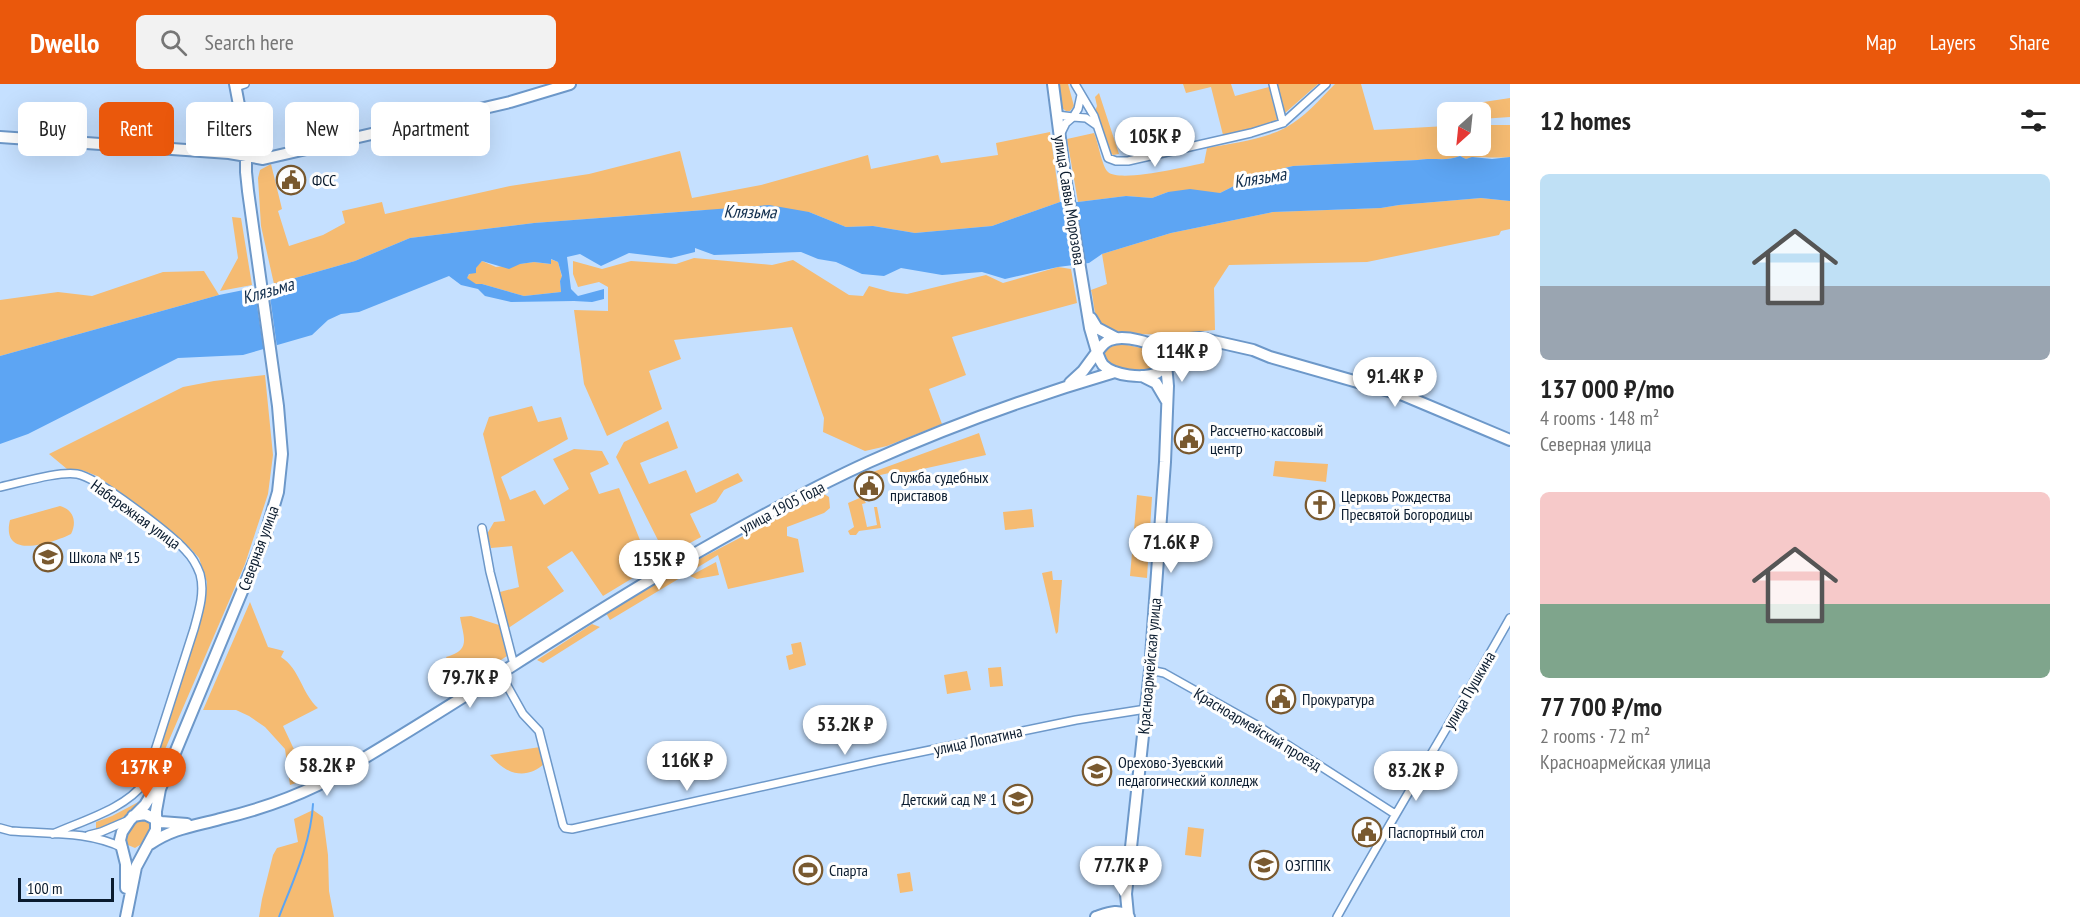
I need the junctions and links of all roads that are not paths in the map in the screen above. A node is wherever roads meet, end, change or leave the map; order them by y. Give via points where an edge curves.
1 (570, 84) edge
2 (1053, 84) edge
3 (1075, 84) edge
4 (1273, 84) edge
5 (1326, 84) edge
6 (238, 85) edge
7 (551, 86) edge
8 (1081, 95) junction
9 (240, 102) edge
10 (1057, 115) junction
11 (1073, 117) junction
12 (1283, 123) junction
13 (1099, 130) junction
14 (0, 137) edge
15 (1060, 141) junction
16 (186, 151) edge
17 (245, 156) edge
18 (250, 156) edge
19 (1089, 315) junction
20 (1116, 338) junction
21 (1206, 339) junction
22 (1149, 343) junction
23 (1097, 352) junction
24 (1165, 365) junction
25 (1115, 372) junction
26 (1142, 376) junction
27 (1068, 385) junction
28 (1167, 402) junction
29 (1510, 440) edge
30 (0, 487) edge
31 (482, 528) dead end
32 (1510, 618) edge
33 (514, 665) junction
34 (1150, 670) junction
35 (500, 673) junction
36 (1146, 709) junction
37 (168, 766) junction
38 (157, 804) junction
39 (1395, 814) junction
40 (94, 816) junction
41 (131, 818) junction
42 (156, 820) junction
43 (169, 823) junction
44 (194, 824) junction
45 (0, 828) edge
46 (53, 834) junction
47 (94, 834) junction
48 (84, 836) junction
49 (148, 846) junction
50 (123, 848) junction
51 (1126, 894) junction
52 (1111, 914) edge
53 (126, 915) edge
54 (1128, 916) edge
55 (1096, 917) edge
56 (1337, 917) edge

1 - 7 main road
2 - 10 main road, улица Саввы Морозова
3 - 8 street
4 - 12 street
5 - 12 street
6 - 9 main road, Северная улица
7 - 18 main road via 510,102 307,150 263,159
8 - 11 street
8 - 13 street
10 - 11 street
10 - 15 main road, улица Саввы Морозова
11 - 13 street via 1091,120
11 - 15 street via 1063,127
12 - 13 street via 1128,161 1108,158
14 - 16 main road
15 - 19 main road, улица Саввы Морозова
17 - 37 main road, Северная улица via 278,406 281,474 274,512 254,564
19 - 20 main road via 1097,328
19 - 23 main road, улица Саввы Морозова
20 - 22 main road
20 - 23 main road via 1104,343
21 - 22 main road
21 - 24 main road via 1188,346
21 - 29 main road via 1403,395
22 - 24 main road via 1162,353
23 - 25 main road via 1104,366
23 - 27 main road
24 - 26 main road
24 - 28 main road, Красноармейская улица
25 - 26 main road
25 - 27 main road, улица 1905 Года
26 - 28 main road via 1156,383
27 - 33 main road, улица 1905 Года via 875,459 827,483 678,563
28 - 34 main road, Красноармейская улица
30 - 40 street, Набережная улица via 63,474 91,479 186,550 202,583 200,606 145,782 126,801
31 - 33 street
32 - 39 street, улица Пушкина
33 - 35 main road, улица 1905 Года
34 - 36 main road, Красноармейская улица
34 - 39 street, Красноармейский проезд via 1164,673 1255,724
35 - 36 street, улица Лопатина via 523,714 538,731 565,828 572,829 877,761
35 - 44 main road, улица 1905 Года via 318,785 277,803
36 - 51 main road, Красноармейская улица
37 - 38 main road, Северная улица
37 - 41 main road, Северная улица via 149,799
38 - 42 main road, Северная улица
38 - 43 main road
39 - 56 street, улица Пушкина
40 - 46 street
40 - 47 street via 85,828
41 - 42 main road via 145,814
41 - 47 street
41 - 50 main road, Северная улица via 121,836
42 - 43 main road, улица 1905 Года
42 - 49 main road, Северная улица
43 - 44 main road, улица 1905 Года
44 - 49 main road, улица 1905 Года
45 - 46 street
46 - 48 street
47 - 48 street
48 - 50 street
49 - 50 main road via 134,852
49 - 53 main road, Северная улица via 136,867
50 - 53 main road, Северная улица
51 - 52 main road
51 - 54 main road
52 - 54 main road
52 - 55 main road

